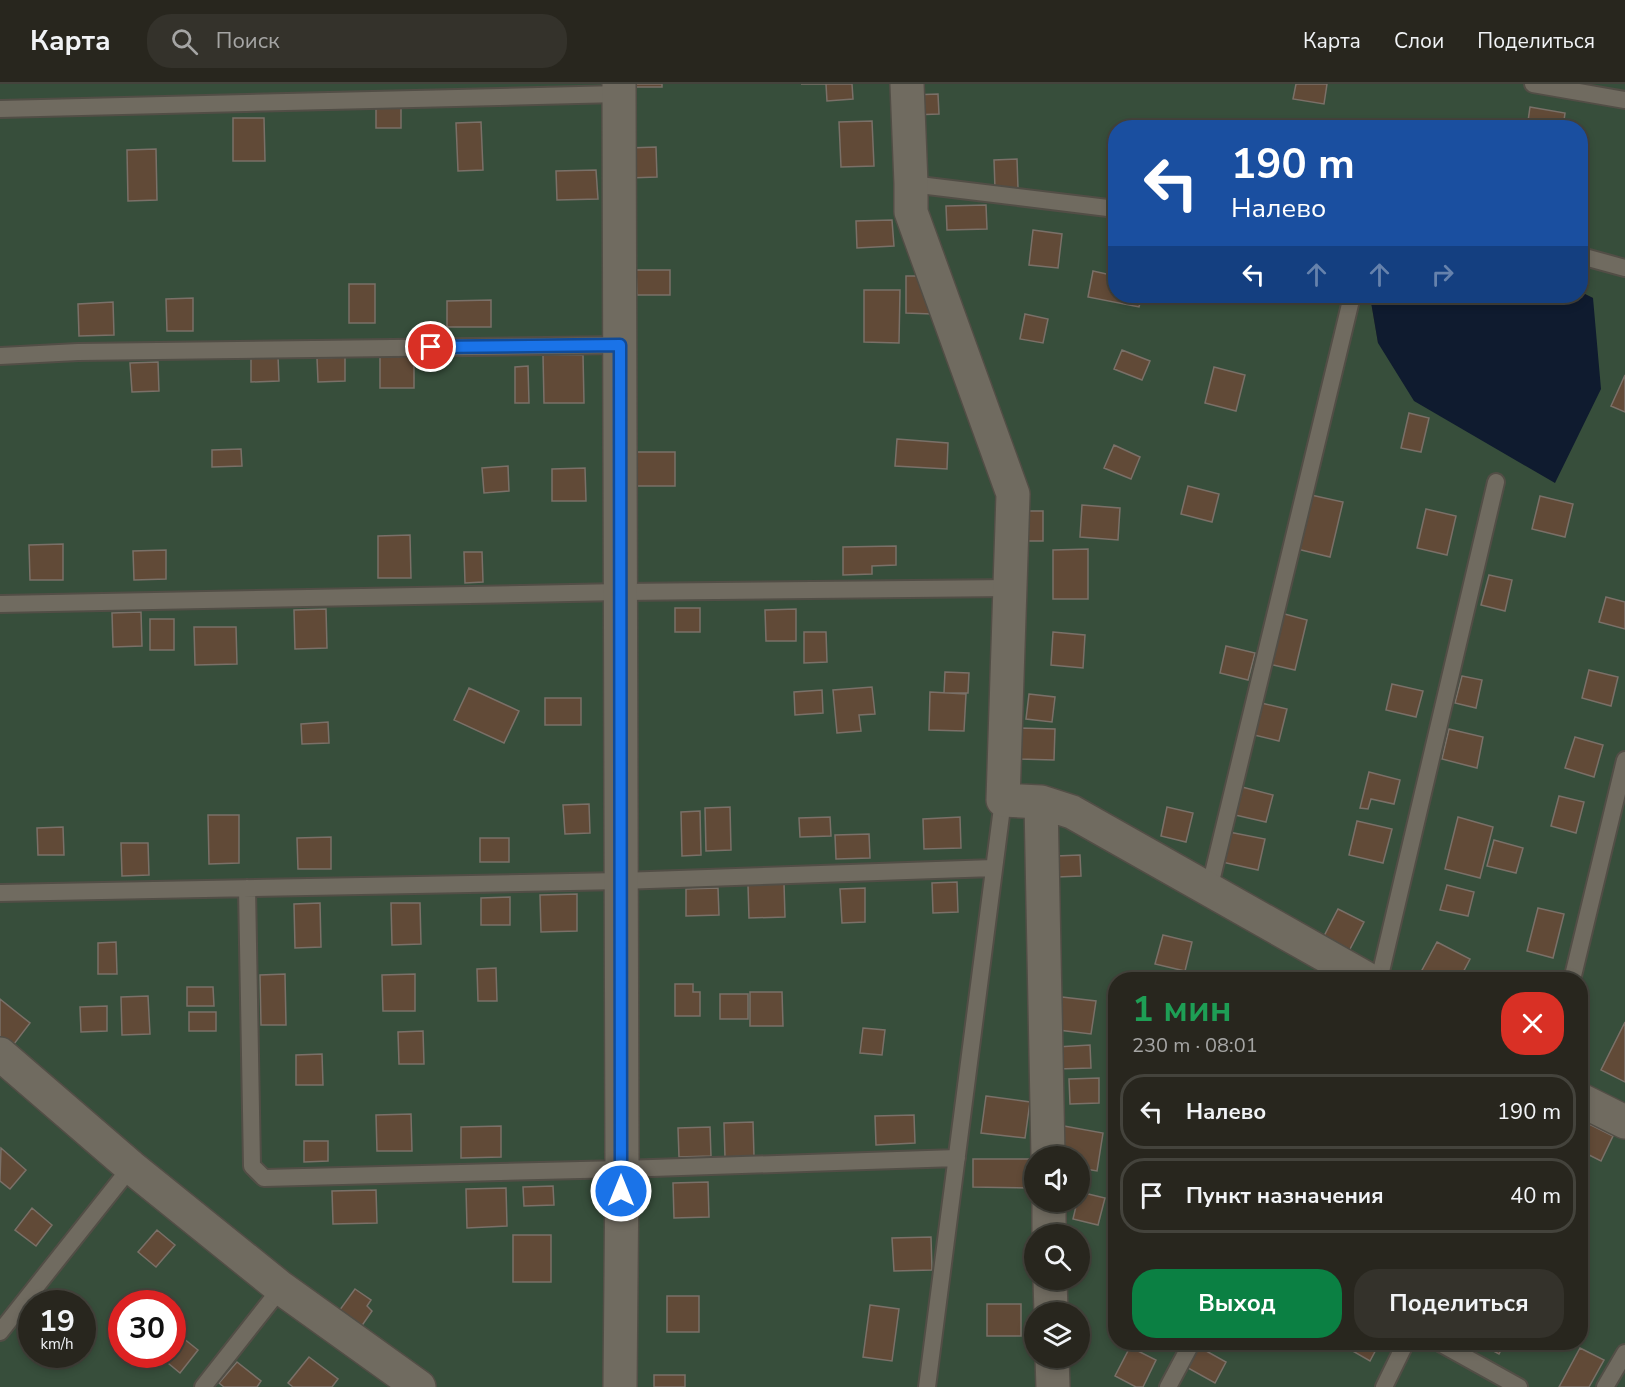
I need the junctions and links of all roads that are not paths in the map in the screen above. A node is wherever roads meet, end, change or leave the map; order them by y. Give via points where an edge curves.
1 (907, 84) edge
2 (1533, 84) edge
3 (619, 89) edge
4 (1625, 100) edge
5 (0, 109) edge
6 (911, 184) junction
7 (1108, 208) edge
8 (1588, 258) edge
9 (1625, 268) edge
10 (1350, 303) edge
11 (620, 345) junction
12 (0, 356) edge
13 (1496, 482) dead end
14 (1010, 588) junction
15 (621, 592) junction
16 (0, 604) edge
17 (1625, 760) edge
18 (1003, 800) junction
19 (1041, 802) junction
20 (994, 868) junction
21 (621, 881) junction
22 (247, 888) junction
23 (1209, 890) junction
24 (0, 893) edge
25 (1355, 972) edge
26 (1381, 972) edge
27 (1574, 972) edge
28 (0, 1054) edge
29 (1588, 1104) edge
30 (1625, 1122) edge
31 (1048, 1146) edge
32 (957, 1158) junction
33 (131, 1167) junction
34 (622, 1169) junction
35 (281, 1288) junction
36 (0, 1332) edge
37 (1188, 1350) edge
38 (1402, 1350) edge
39 (1452, 1350) edge
40 (1625, 1353) edge
41 (1052, 1368) edge
42 (203, 1387) edge
43 (419, 1387) edge
44 (620, 1387) edge
45 (927, 1387) edge
46 (1053, 1387) edge
47 (1168, 1387) edge
48 (1384, 1387) edge
49 (1519, 1387) edge
50 (1605, 1387) edge

1 - 6 street
2 - 4 lane
3 - 5 lane
3 - 11 street
6 - 7 lane
6 - 14 street via 911,212 1013,494
8 - 9 lane
10 - 23 lane
11 - 12 lane
11 - 15 street
13 - 26 lane
14 - 15 lane
14 - 18 street
15 - 16 lane
15 - 21 street
17 - 27 lane
18 - 19 street
18 - 20 lane
19 - 23 street via 1072,812
19 - 31 street
20 - 21 lane
20 - 32 lane
21 - 22 lane
21 - 34 street
22 - 24 lane
22 - 34 lane via 252,1166 264,1178
23 - 25 street
28 - 33 street
29 - 30 street
32 - 34 lane
32 - 45 lane
33 - 35 street
33 - 36 lane
34 - 44 street
35 - 42 lane
35 - 43 street
37 - 47 lane
38 - 48 lane
39 - 49 lane
40 - 50 lane
41 - 46 street

